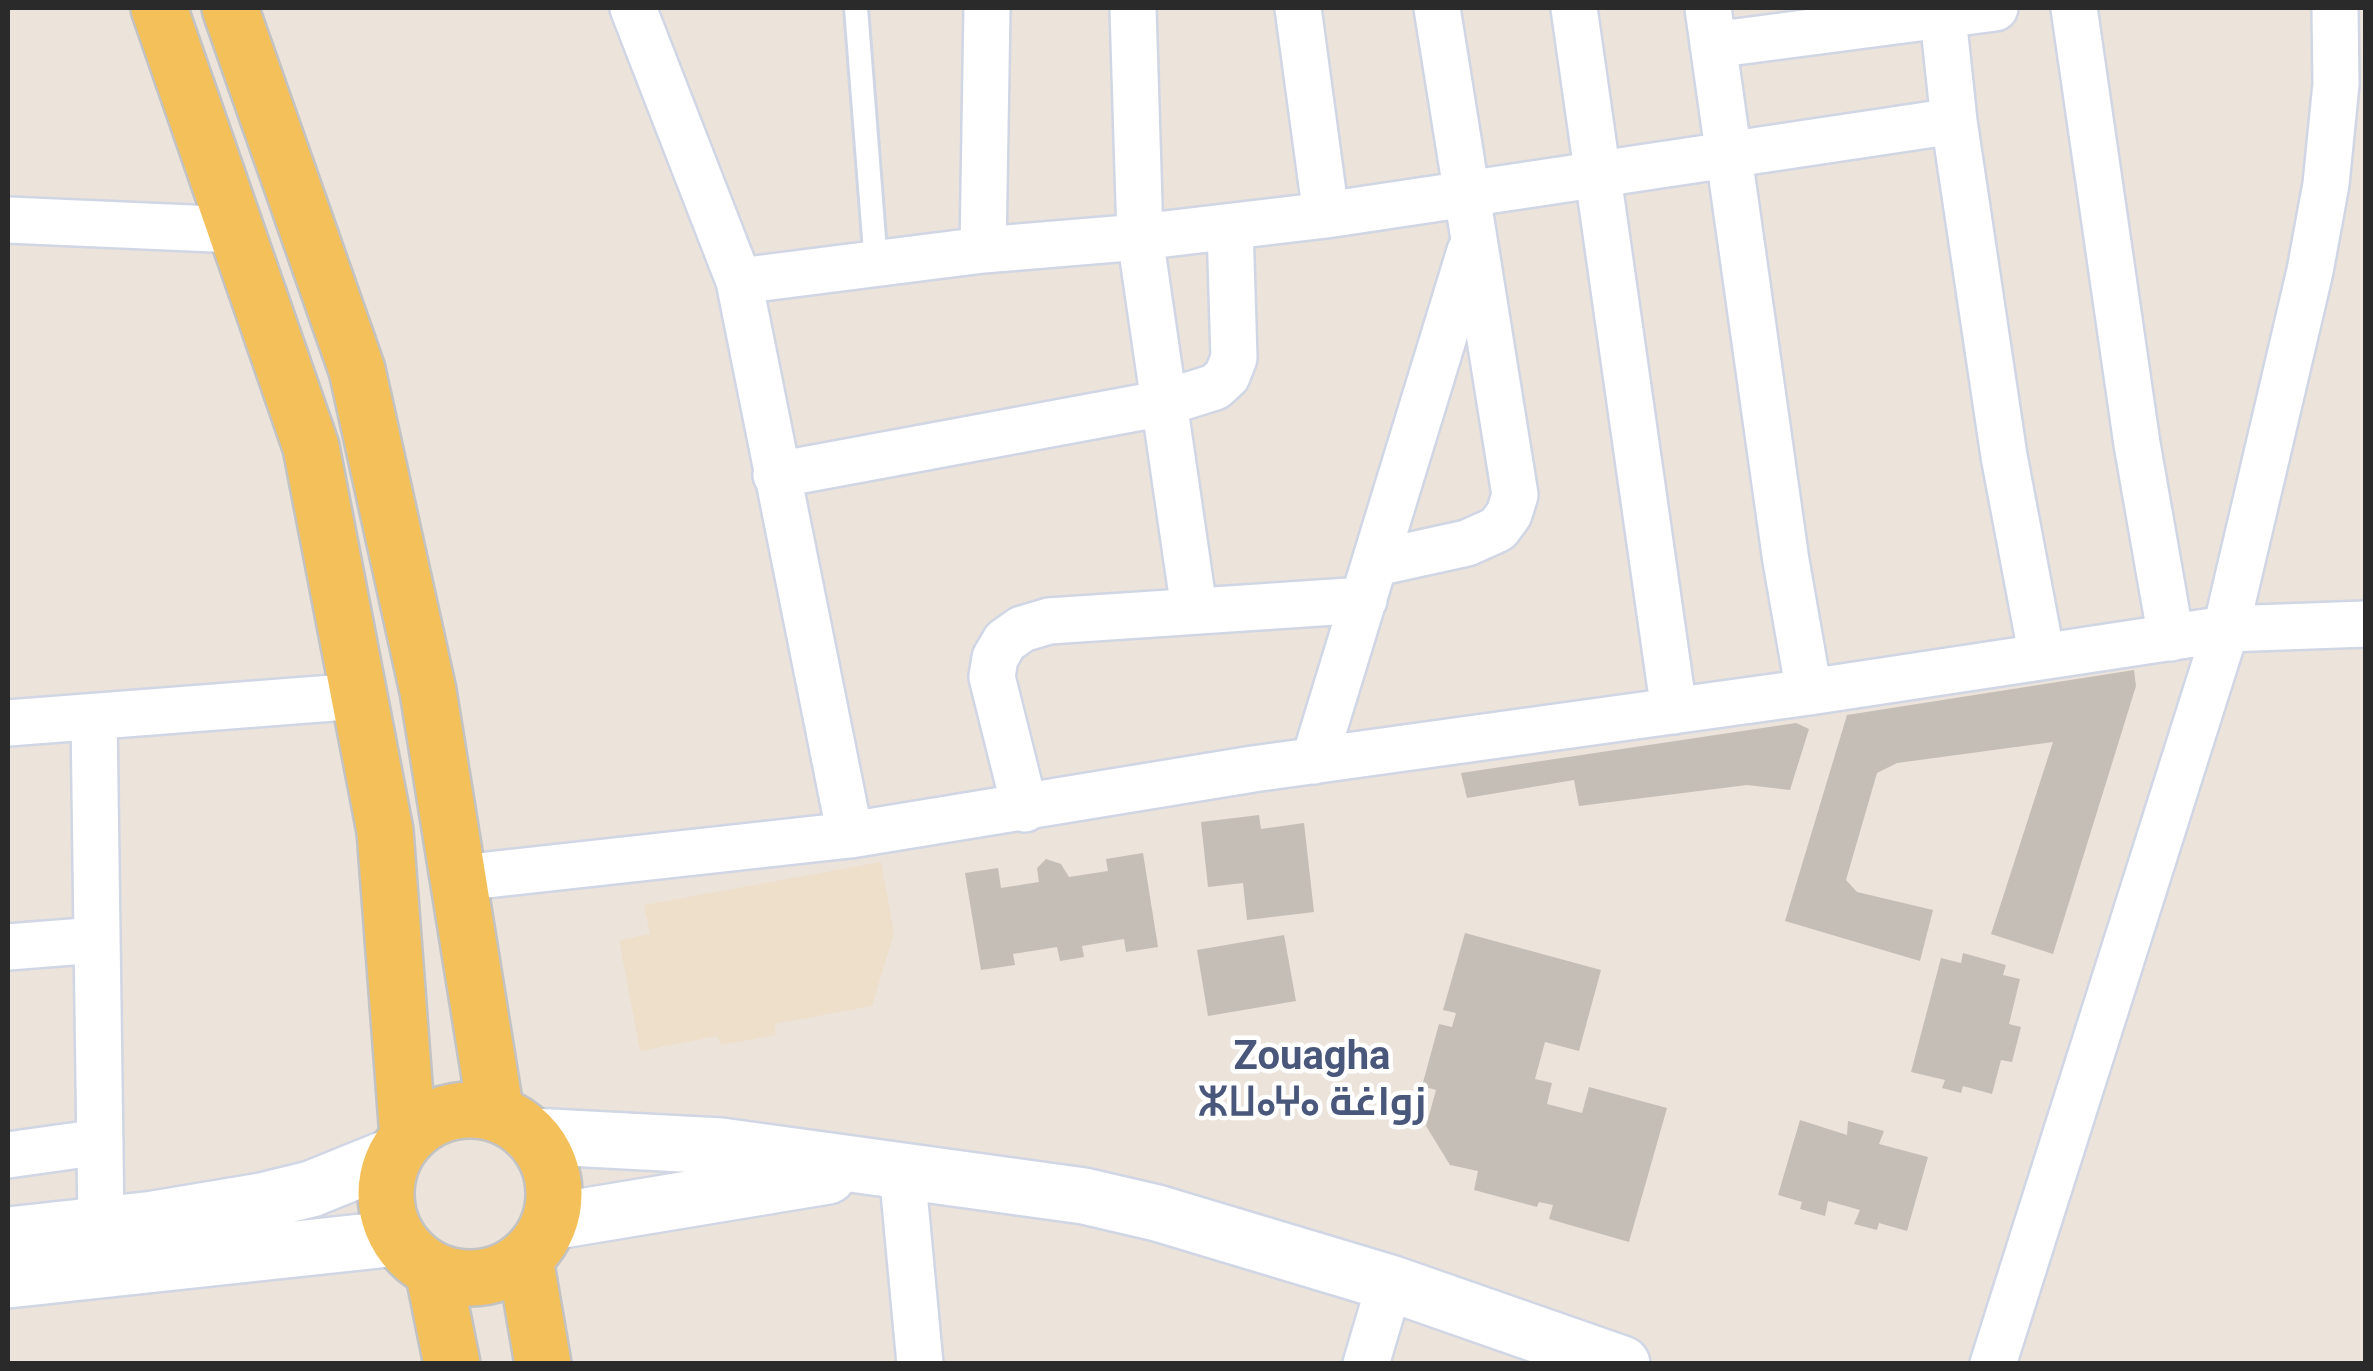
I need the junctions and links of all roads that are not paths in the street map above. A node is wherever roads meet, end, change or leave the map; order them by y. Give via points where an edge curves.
1 (159, 8) edge
2 (230, 8) edge
3 (634, 8) edge
4 (856, 8) edge
5 (987, 8) edge
6 (1133, 8) edge
7 (1298, 8) edge
8 (1438, 8) edge
9 (1574, 8) edge
10 (1995, 8) edge
11 (2074, 8) edge
12 (2335, 8) edge
13 (1943, 11) edge
14 (1711, 26) edge
15 (1954, 121) junction
16 (1729, 154) junction
17 (1598, 173) junction
18 (1466, 193) junction
19 (1326, 215) junction
20 (8, 220) edge
21 (1230, 226) junction
22 (237, 230) junction
23 (1140, 237) junction
24 (1474, 240) junction
25 (983, 250) junction
26 (876, 264) junction
27 (739, 281) junction
28 (1164, 402) junction
29 (776, 475) junction
30 (1370, 581) junction
31 (1194, 610) junction
32 (2366, 624) edge
33 (2226, 629) junction
34 (2171, 638) junction
35 (2042, 656) junction
36 (1809, 692) junction
37 (358, 696) junction
38 (1674, 711) junction
39 (94, 716) junction
40 (8, 723) edge
41 (1314, 761) junction
42 (1024, 808) junction
43 (850, 836) junction
44 (460, 878) junction
45 (97, 940) junction
46 (8, 948) edge
47 (514, 1125) junction
48 (100, 1142) junction
49 (402, 1146) junction
50 (8, 1155) edge
51 (893, 1169) junction
52 (102, 1225) junction
53 (8, 1235) edge
54 (538, 1240) junction
55 (416, 1254) junction
56 (8, 1280) edge
57 (1390, 1283) junction
58 (452, 1364) edge
59 (543, 1364) edge
60 (920, 1364) edge
61 (1366, 1364) edge
62 (1622, 1364) edge
63 (1993, 1364) edge

1 - 22 main road
2 - 44 main road via 356,370 428,691
3 - 27 street
4 - 26 lane
5 - 25 street
6 - 23 street
7 - 19 street
8 - 18 street
9 - 17 street
10 - 13 street
11 - 34 street
12 - 33 street via 2326,184
13 - 14 street
13 - 15 street
14 - 16 street
15 - 16 street
15 - 35 street via 2004,456
16 - 17 street
16 - 36 street
17 - 18 street
17 - 38 street
18 - 19 street
18 - 24 street
19 - 21 street
20 - 22 street
21 - 23 street
21 - 28 street via 1234,358 1216,387
22 - 37 main road via 312,447
23 - 25 street
23 - 28 street
24 - 30 street
24 - 30 street via 1515,496 1498,529
25 - 26 street
26 - 27 street
27 - 29 street
28 - 29 street
28 - 31 street
29 - 43 street
30 - 31 street
30 - 41 street
31 - 42 street via 1049,621 1006,640 995,658 994,696
32 - 33 street
33 - 34 street
33 - 63 street
34 - 35 street
35 - 36 street
36 - 38 street
37 - 39 street
37 - 49 main road via 385,831
38 - 41 street
39 - 40 street
39 - 45 street
41 - 42 street
42 - 43 street
43 - 44 street
44 - 47 main road
45 - 46 street
45 - 48 street
47 - 49 main road via 473,1110 449,1112
47 - 51 main road
47 - 54 main road via 544,1153 554,1180 554,1201
48 - 50 street
48 - 52 street
49 - 52 main road via 311,1189
49 - 55 main road via 386,1208
51 - 54 main road
51 - 57 main road via 1084,1196
51 - 60 street
52 - 53 main road
54 - 55 main road via 513,1267 484,1278 455,1277
54 - 59 main road
55 - 56 main road
55 - 58 main road
57 - 61 street
57 - 62 main road

